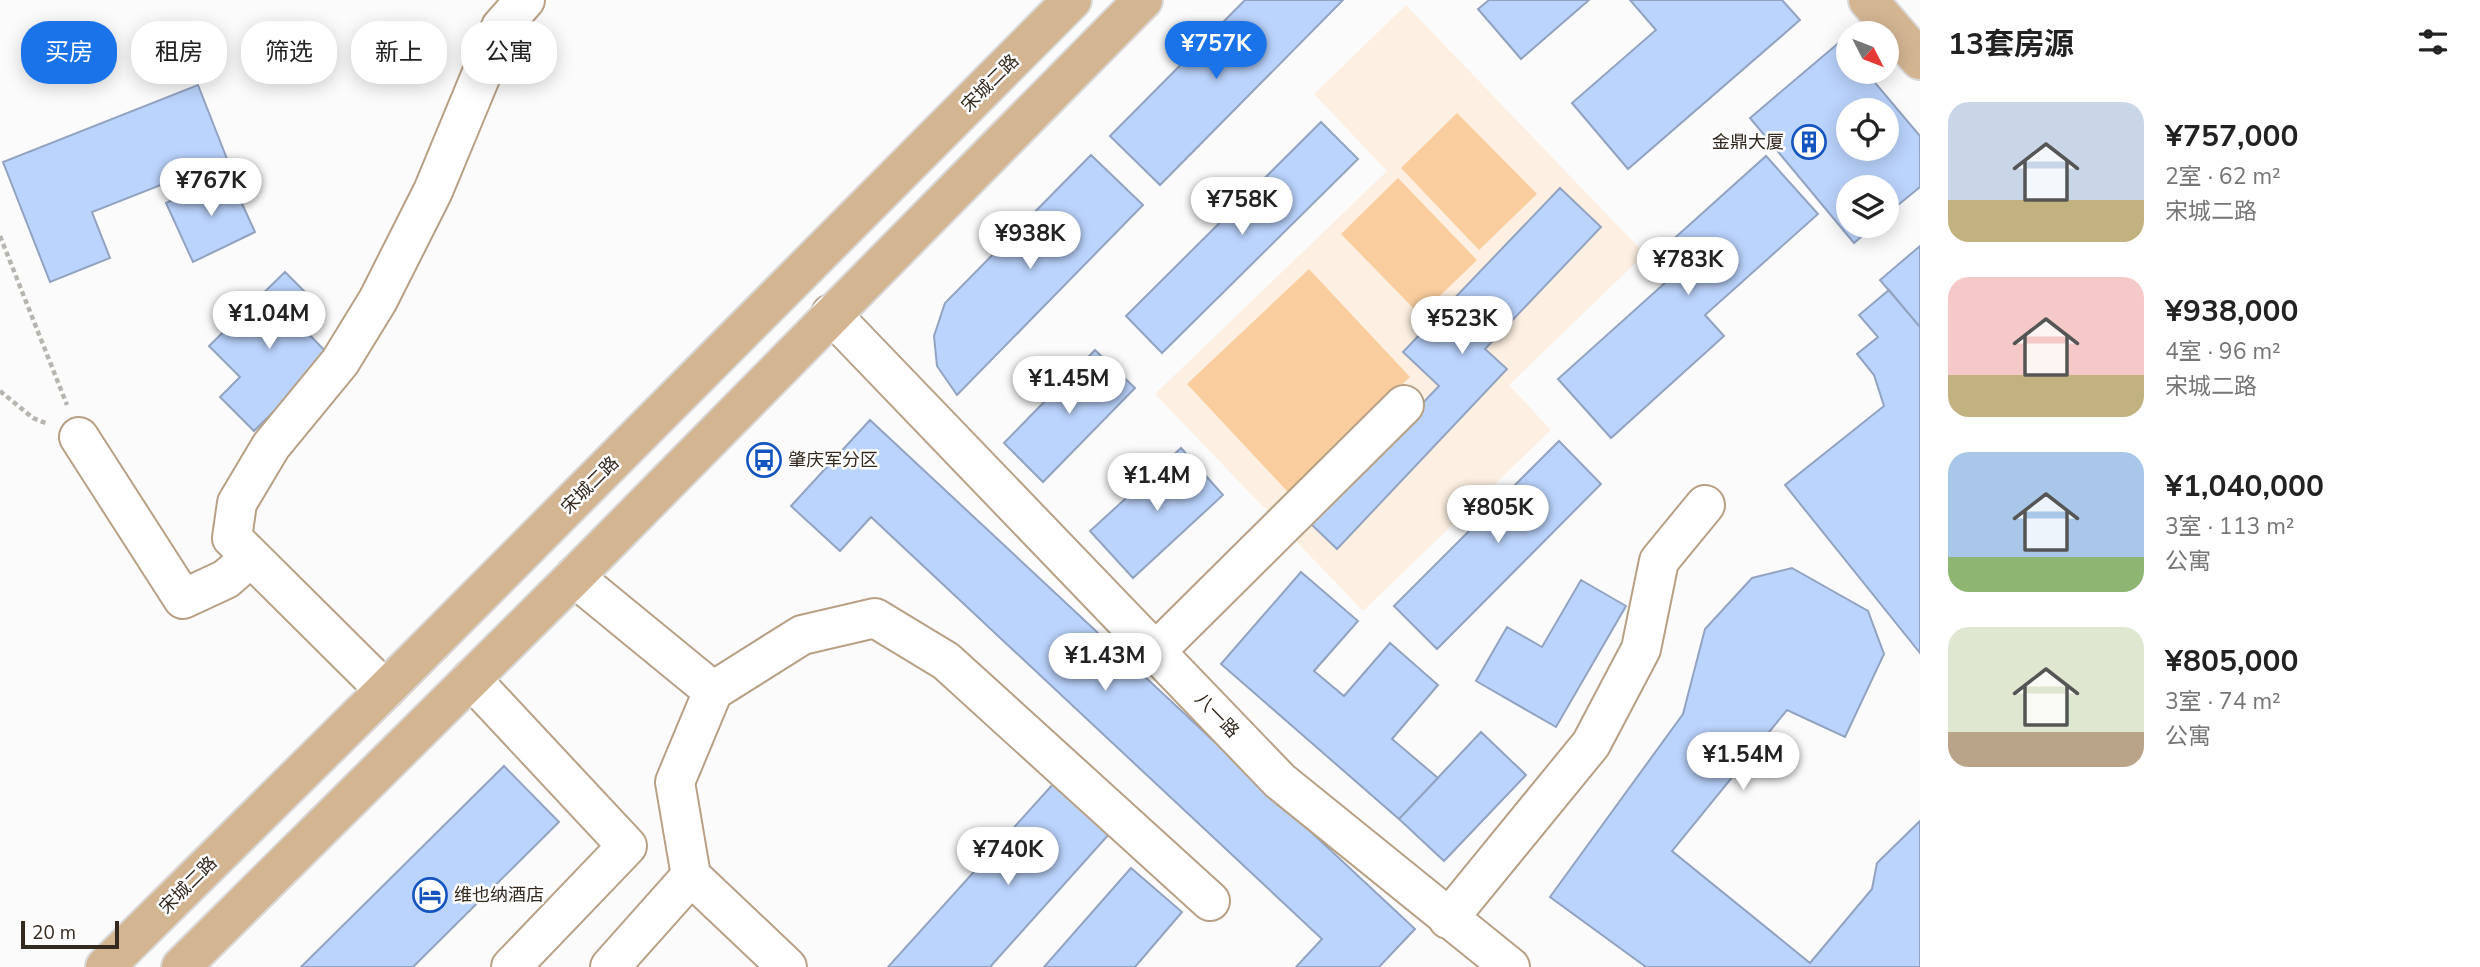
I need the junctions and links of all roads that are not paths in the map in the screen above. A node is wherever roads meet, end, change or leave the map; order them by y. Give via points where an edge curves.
1 (524, 0) edge
2 (1072, 0) edge
3 (1143, 0) edge
4 (1868, 0) edge
5 (1920, 60) edge
6 (831, 314) junction
7 (1404, 405) dead end
8 (79, 437) road end
9 (1705, 505) dead end
10 (536, 539) junction
11 (251, 557) junction
12 (574, 577) junction
13 (1156, 651) junction
14 (471, 679) junction
15 (385, 690) junction
16 (713, 691) junction
17 (691, 876) junction
18 (1210, 901) dead end
19 (1448, 919) junction
20 (105, 967) edge
21 (181, 967) edge
22 (512, 967) edge
23 (610, 967) edge
24 (787, 967) edge
25 (1510, 967) edge

1 - 11 street via 501,27 433,191 378,300 340,362 271,446 237,503 232,538
2 - 10 main road, 宋城二路
3 - 6 main road
4 - 5 main road
6 - 12 main road
6 - 13 street, 八一路
7 - 13 street
8 - 11 street via 183,599 226,579
9 - 19 street via 1659,561 1641,649 1591,744
10 - 12 main road
10 - 15 main road, 宋城二路
11 - 15 street
12 - 14 main road
12 - 16 street
13 - 19 street, 八一路 via 1280,781
14 - 21 main road
14 - 22 street via 627,846
15 - 20 main road, 宋城二路
16 - 17 street via 675,782
16 - 18 street via 802,635 875,618 946,661
17 - 23 street
17 - 24 street
19 - 25 street, 八一路

